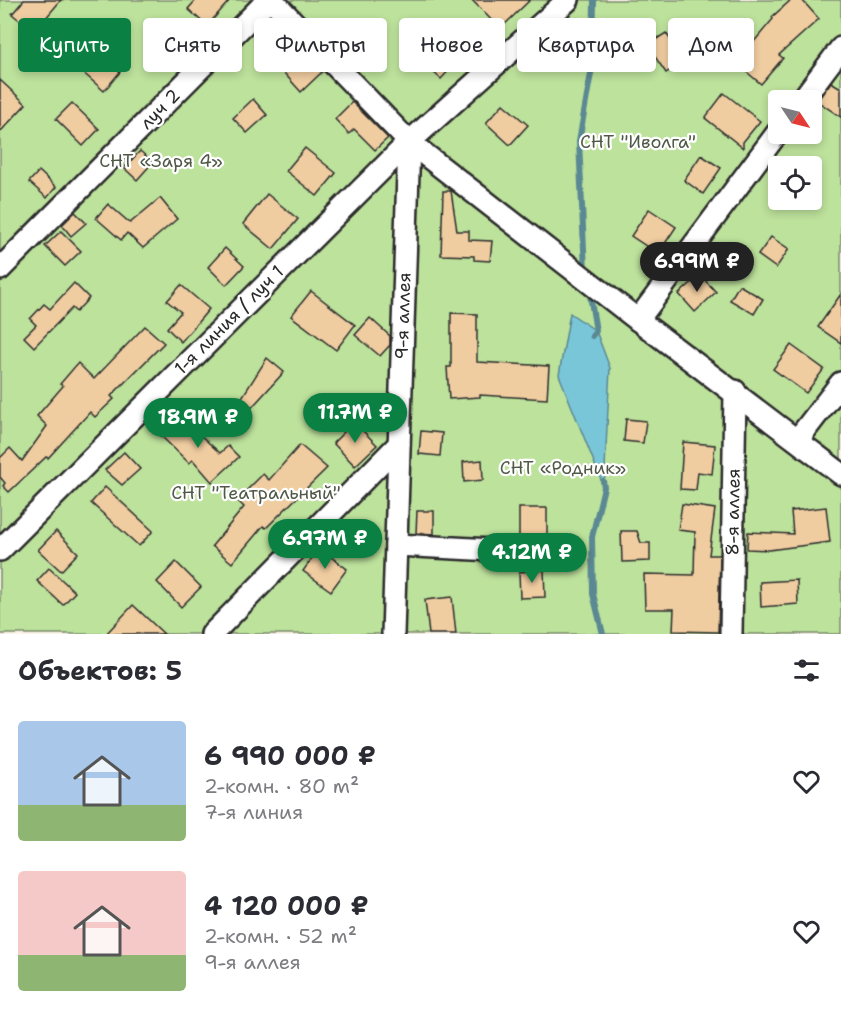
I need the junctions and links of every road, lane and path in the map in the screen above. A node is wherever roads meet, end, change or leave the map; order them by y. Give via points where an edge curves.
1 (270, 0) edge
2 (568, 0) edge
3 (841, 48) edge
4 (810, 90) edge
5 (409, 142) junction
6 (769, 144) edge
7 (0, 269) edge
8 (638, 320) junction
9 (841, 383) edge
10 (735, 391) junction
11 (798, 439) junction
12 (399, 444) junction
13 (841, 474) edge
14 (396, 545) junction
15 (0, 550) edge
16 (567, 554) dead end
17 (212, 634) edge
18 (393, 634) edge
19 (731, 634) edge

1 - 5 street
1 - 7 street, луч 2
2 - 5 street, 1-я линия / луч 1
3 - 4 street
5 - 8 street
5 - 12 street, 9-я аллея
5 - 15 street, 1-я линия / луч 1
6 - 8 street
8 - 10 street
9 - 11 street
10 - 11 street
10 - 19 street, 8-я аллея
11 - 13 street
12 - 14 street, 9-я аллея
12 - 17 street
14 - 16 street
14 - 18 street, 9-я аллея

